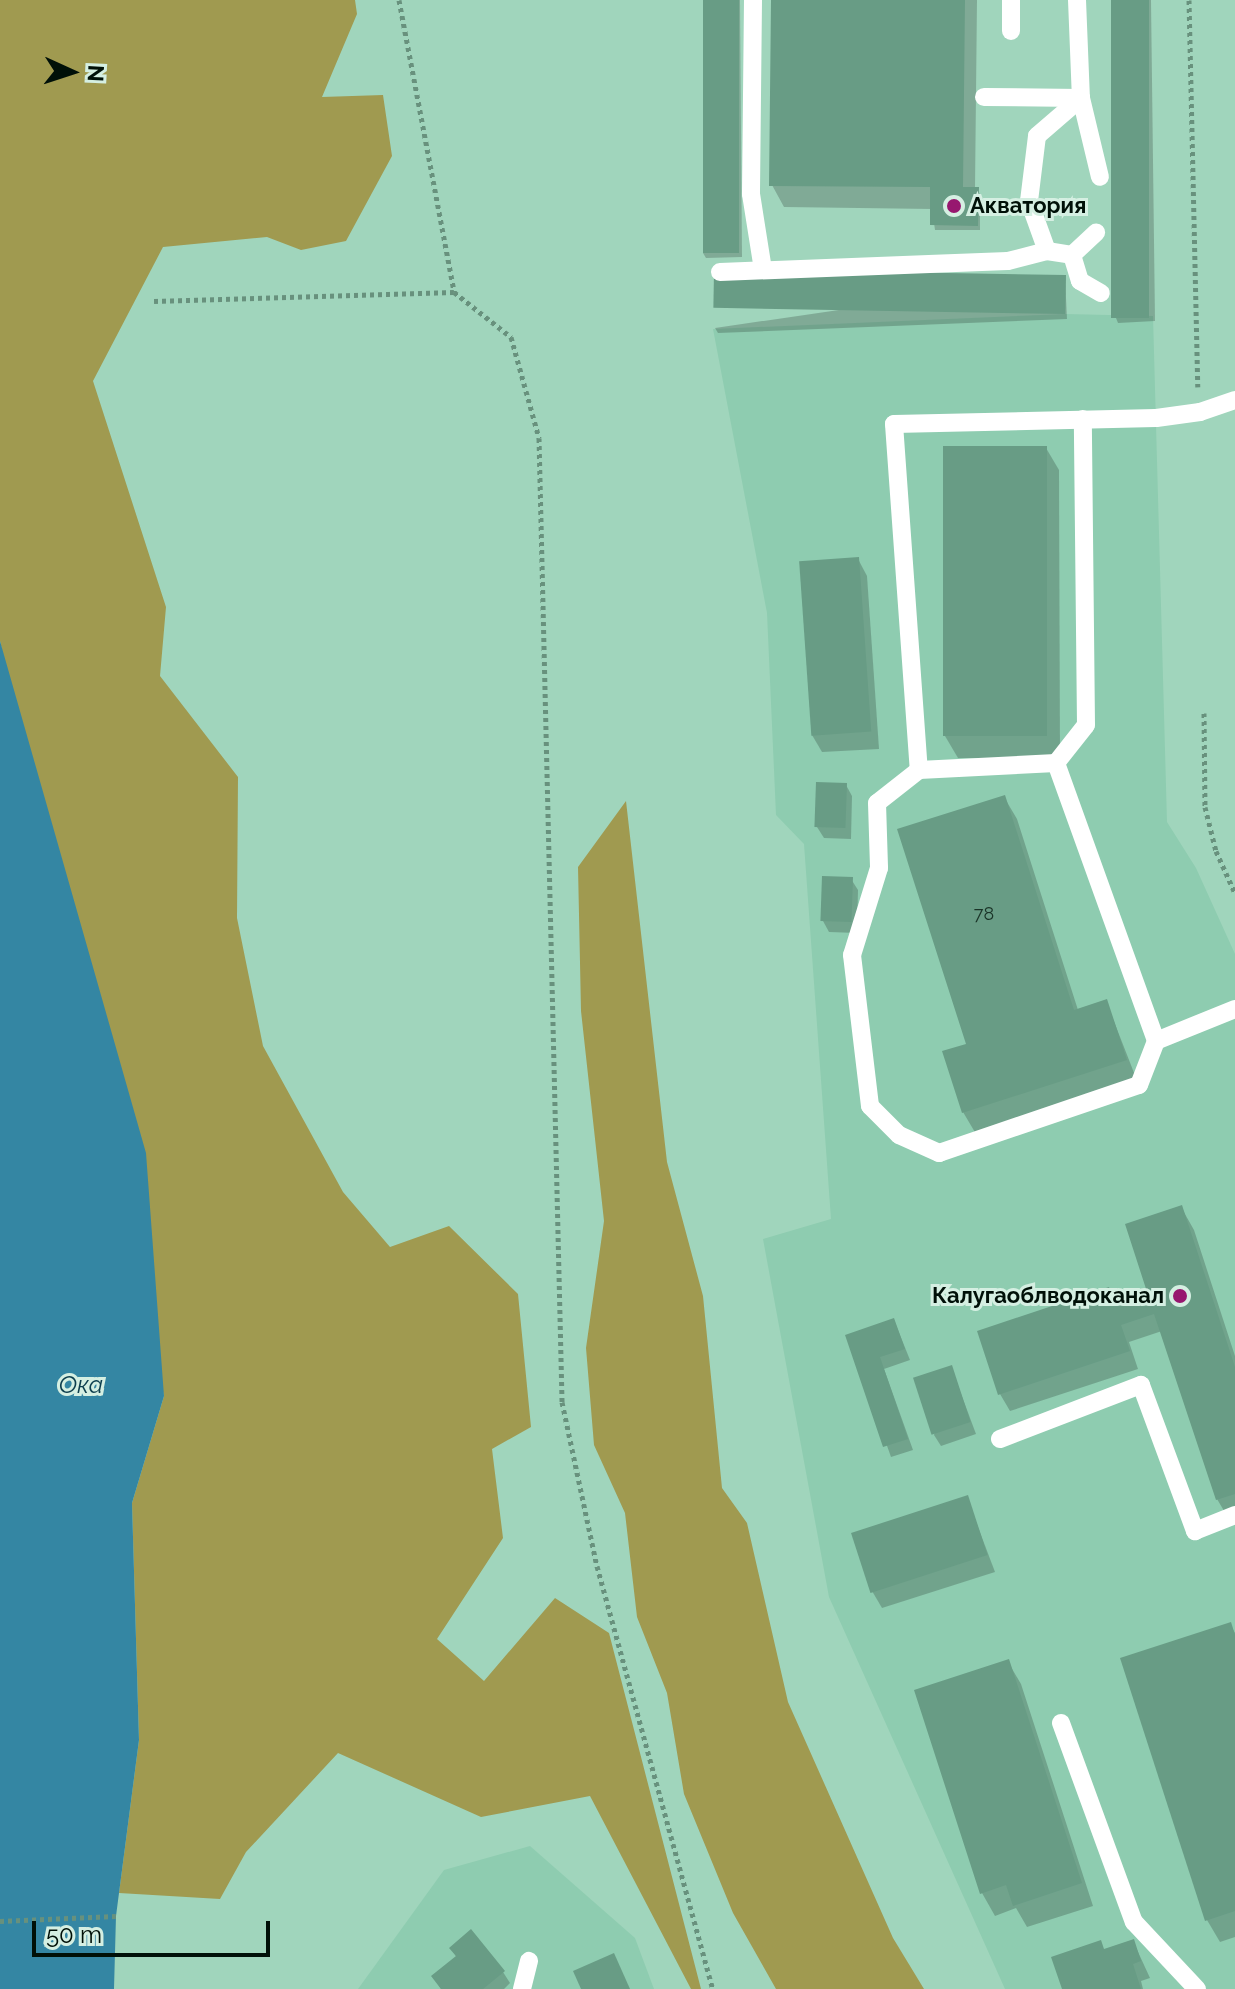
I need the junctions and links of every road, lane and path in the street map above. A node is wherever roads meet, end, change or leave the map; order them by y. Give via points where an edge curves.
1 (399, 0) edge
2 (753, 0) edge
3 (1011, 0) edge
4 (1077, 0) edge
5 (1189, 0) edge
6 (1011, 31) dead end
7 (984, 97) dead end
8 (1081, 98) junction
9 (1100, 177) dead end
10 (1096, 233) dead end
11 (1047, 251) junction
12 (1072, 255) junction
13 (763, 270) junction
14 (720, 272) dead end
15 (454, 292) junction
16 (1101, 293) dead end
17 (154, 301) dead end
18 (1235, 400) edge
19 (1200, 412) junction
20 (1083, 419) junction
21 (1204, 713) dead end
22 (1056, 763) junction
23 (919, 770) junction
24 (1235, 893) edge
25 (1235, 1009) edge
26 (1156, 1041) junction
27 (1000, 1439) dead end
28 (1235, 1515) edge
29 (1061, 1723) dead end
30 (116, 1916) dead end
31 (0, 1921) edge
32 (529, 1961) dead end
33 (522, 1989) edge
34 (713, 1989) edge
35 (1197, 1989) edge

1 - 15 path
2 - 13 lane via 751,194
3 - 6 lane
4 - 8 lane
5 - 19 path via 1193,328
7 - 8 lane
8 - 9 lane
8 - 11 lane via 1037,136 1029,201
10 - 12 lane
11 - 12 lane
11 - 13 lane via 1008,261
12 - 16 lane via 1080,281
13 - 14 lane
15 - 17 path
15 - 34 path via 511,337 539,438 562,1402 597,1566
18 - 19 lane
19 - 20 lane
20 - 22 lane via 1086,725
20 - 23 lane via 894,424
21 - 24 path via 1205,807 1216,851
22 - 23 lane
22 - 26 lane
23 - 26 lane via 877,803 879,868 852,955 870,1106 899,1135 939,1153 1139,1085
25 - 26 lane
27 - 28 lane via 1141,1385 1195,1531
29 - 35 lane via 1134,1922
30 - 31 path
32 - 33 lane

